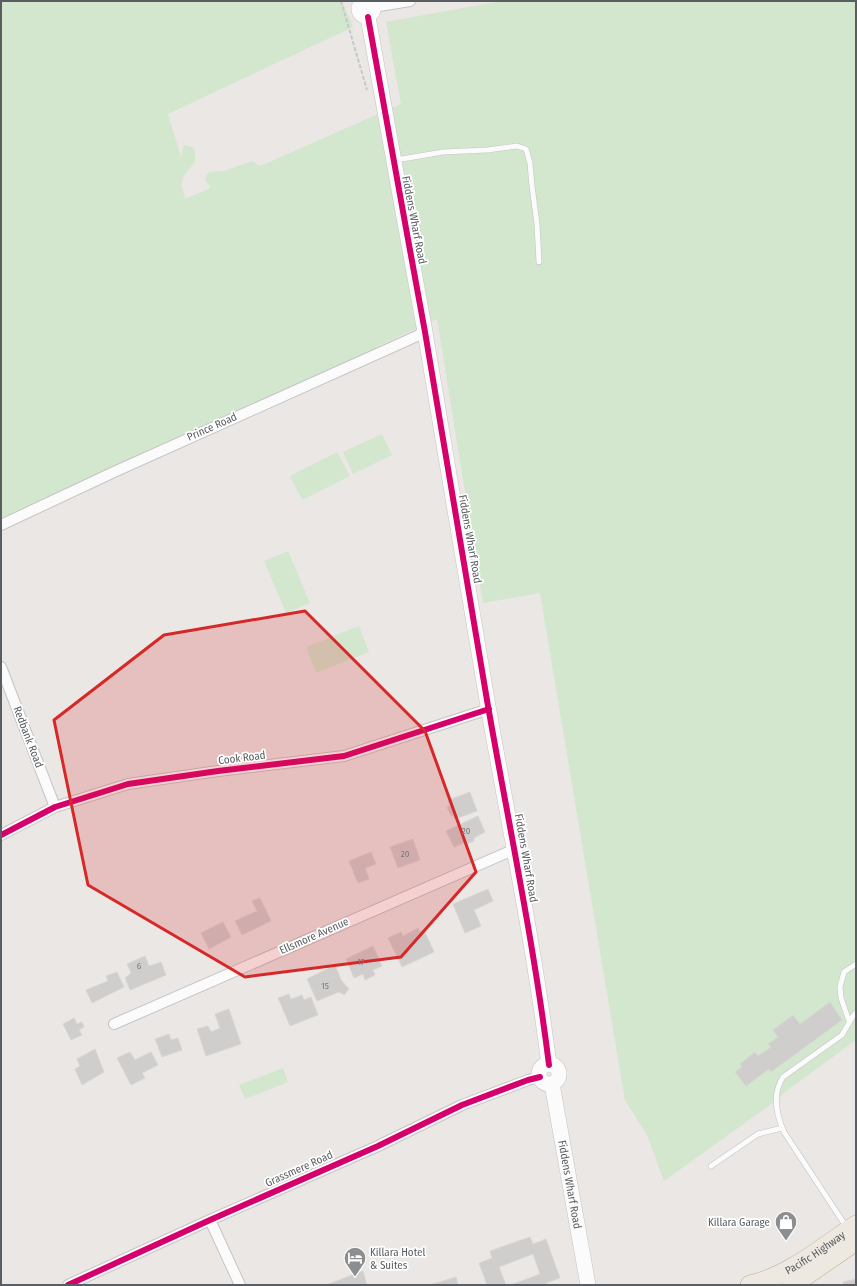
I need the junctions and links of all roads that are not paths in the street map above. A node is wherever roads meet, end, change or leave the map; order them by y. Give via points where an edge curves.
1 (410, 1) edge
2 (367, 7) edge
3 (393, 160) junction
4 (539, 262) dead end
5 (425, 331) junction
6 (1, 526) edge
7 (1, 667) edge
8 (489, 709) junction
9 (55, 808) junction
10 (1, 835) edge
11 (515, 849) junction
12 (856, 964) edge
13 (856, 1013) edge
14 (849, 1021) junction
15 (114, 1024) dead end
16 (547, 1075) junction
17 (782, 1128) junction
18 (711, 1166) dead end
19 (210, 1220) junction
20 (854, 1232) edge
21 (755, 1284) edge
22 (68, 1285) edge
23 (240, 1285) edge
24 (588, 1285) edge
25 (792, 1285) edge

1 - 2 street
2 - 3 street, Fiddens Wharf Road
3 - 4 lane via 443,152 517,146 526,150 530,163
3 - 5 street, Fiddens Wharf Road
5 - 6 street, Prince Road
5 - 8 street, Fiddens Wharf Road
7 - 9 street, Redbank Road
8 - 9 street, Cook Road via 344,756 128,784
8 - 11 street, Fiddens Wharf Road
9 - 10 street, Cook Road
11 - 15 street, Ellsmore Avenue
11 - 16 street, Fiddens Wharf Road via 541,1003
12 - 14 lane via 844,972 840,987
13 - 14 lane
14 - 17 lane via 842,1034 789,1072 780,1082 776,1095
16 - 19 street, Grassmere Road via 462,1105 378,1146
16 - 24 street, Fiddens Wharf Road
17 - 18 lane via 758,1134
17 - 20 lane
19 - 22 street, Grassmere Road
19 - 23 street
20 - 21 highway, Pacific Highway via 790,1269
20 - 25 highway, Pacific Highway

